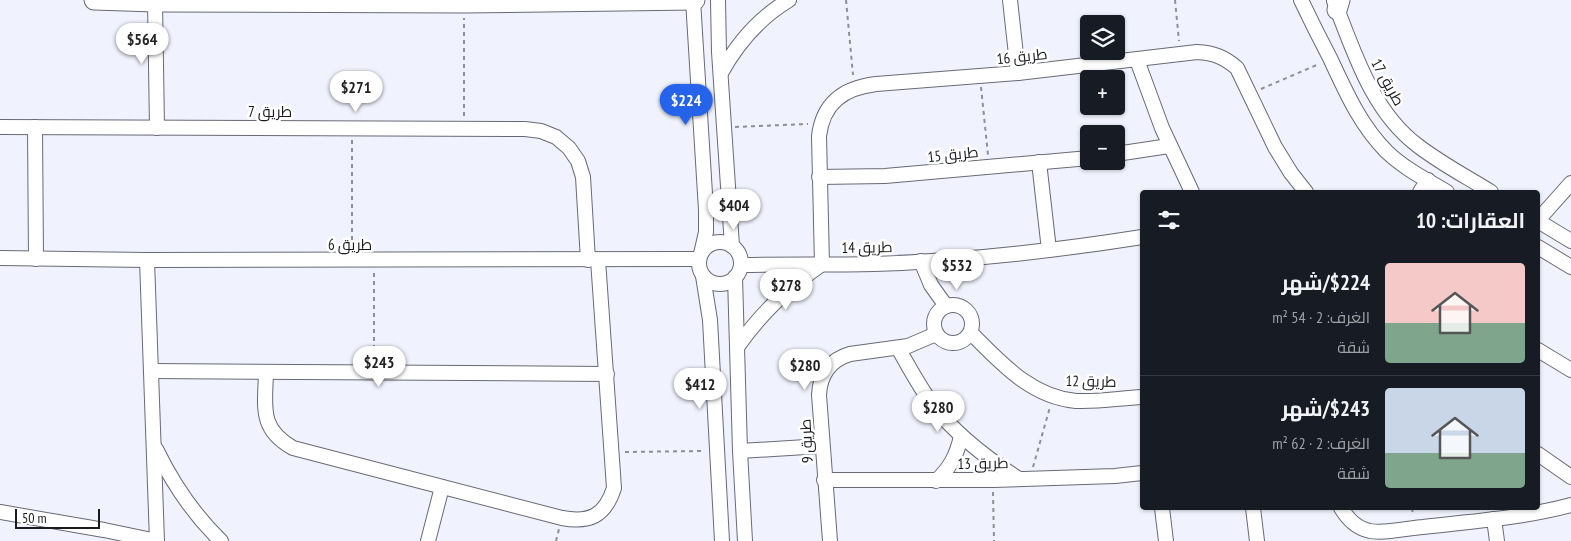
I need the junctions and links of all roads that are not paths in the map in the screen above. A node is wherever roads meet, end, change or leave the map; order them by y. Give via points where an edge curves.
1 (94, 0) edge
2 (694, 0) edge
3 (718, 0) edge
4 (789, 0) edge
5 (1010, 0) edge
6 (1301, 0) edge
7 (155, 2) junction
8 (1337, 3) edge
9 (1137, 60) junction
10 (721, 73) junction
11 (1018, 73) junction
12 (0, 127) edge
13 (35, 128) junction
14 (157, 128) junction
15 (1169, 146) junction
16 (1125, 153) edge
17 (1080, 159) edge
18 (1039, 162) junction
19 (819, 177) junction
20 (1428, 180) junction
21 (1571, 183) edge
22 (1191, 190) edge
23 (1304, 190) edge
24 (1421, 190) edge
25 (1444, 190) edge
26 (1488, 190) edge
27 (1540, 219) edge
28 (1540, 222) edge
29 (1140, 237) edge
30 (1571, 241) edge
31 (732, 246) junction
32 (1540, 248) edge
33 (1049, 250) junction
34 (700, 257) junction
35 (0, 258) edge
36 (36, 259) junction
37 (147, 260) junction
38 (593, 260) junction
39 (922, 261) junction
40 (822, 264) junction
41 (1571, 267) edge
42 (738, 271) junction
43 (703, 276) junction
44 (946, 306) junction
45 (971, 333) junction
46 (936, 334) junction
47 (738, 346) junction
48 (898, 348) junction
49 (1540, 354) edge
50 (1571, 370) edge
51 (151, 372) junction
52 (266, 373) junction
53 (607, 374) junction
54 (1140, 396) edge
55 (961, 436) junction
56 (154, 444) junction
57 (822, 446) junction
58 (740, 451) junction
59 (1540, 455) edge
60 (1140, 473) edge
61 (1571, 477) edge
62 (1024, 479) junction
63 (824, 480) junction
64 (936, 481) junction
65 (442, 487) junction
66 (1571, 505) edge
67 (1162, 510) edge
68 (1253, 510) edge
69 (1342, 510) edge
70 (0, 512) edge
71 (1494, 519) junction
72 (157, 541) edge
73 (221, 541) edge
74 (428, 541) edge
75 (722, 541) edge
76 (746, 541) edge
77 (830, 541) edge
78 (1166, 541) edge
79 (1257, 541) edge
80 (1497, 541) edge

1 - 7 street
2 - 7 street
2 - 34 street via 706,210 706,232
3 - 10 street
4 - 10 street via 752,28
5 - 11 street
6 - 20 street via 1356,113 1388,153
7 - 14 street
8 - 26 street, طريق 17 via 1382,109 1417,145
9 - 11 street, طريق 16
9 - 15 street
9 - 23 street, طريق 16 via 1197,52 1213,53 1226,59 1237,68 1275,147
10 - 31 street
11 - 19 street, طريق 16 via 876,84 843,94 832,102 820,124
12 - 13 street, طريق 7
13 - 14 street, طريق 7
13 - 36 street
14 - 38 street, طريق 7 via 541,131 556,137 578,161 583,177
15 - 16 street
15 - 22 street
17 - 18 street, طريق 15
18 - 19 street, طريق 15 via 885,176
18 - 33 street
19 - 40 street, طريق 16
20 - 24 street
20 - 25 street
21 - 27 street
28 - 30 street
29 - 33 street, طريق 14
31 - 34 street via 722,242 712,244
31 - 42 street via 739,254
32 - 41 street
33 - 39 street, طريق 14
34 - 38 street, طريق 6
34 - 43 street
35 - 36 street, طريق 6
36 - 37 street, طريق 6
37 - 38 street, طريق 6
37 - 51 street
38 - 53 street, طريق 7
39 - 40 street, طريق 14
39 - 44 street via 931,285
40 - 42 street, طريق 14
40 - 47 street via 784,292
42 - 43 street via 722,284
42 - 47 street
43 - 75 street via 709,314
44 - 45 street via 960,306 970,314
44 - 46 street via 936,314
45 - 46 street via 957,344 945,342
45 - 54 street, طريق 12 via 1014,375 1053,396 1077,401
46 - 48 street, طريق 9
47 - 58 street
48 - 55 street via 932,404
48 - 57 street, طريق 9 via 850,354 827,368 820,385
49 - 50 street
51 - 52 street
51 - 56 street
52 - 53 street
52 - 65 street, طريق 7 via 266,416 280,441 293,448
53 - 65 street, طريق 7 via 614,488 602,511 578,521
55 - 62 street via 979,452
55 - 64 street via 950,466
56 - 72 street
56 - 73 street via 182,496
57 - 58 street
57 - 63 street, طريق 9
58 - 76 street
59 - 61 street
60 - 62 street, طريق 13
62 - 64 street, طريق 13
63 - 64 street, طريق 13
63 - 77 street, طريق 9
65 - 74 street
66 - 71 street
67 - 78 street
68 - 79 street
69 - 71 street via 1358,527 1370,531
70 - 72 street
71 - 80 street

